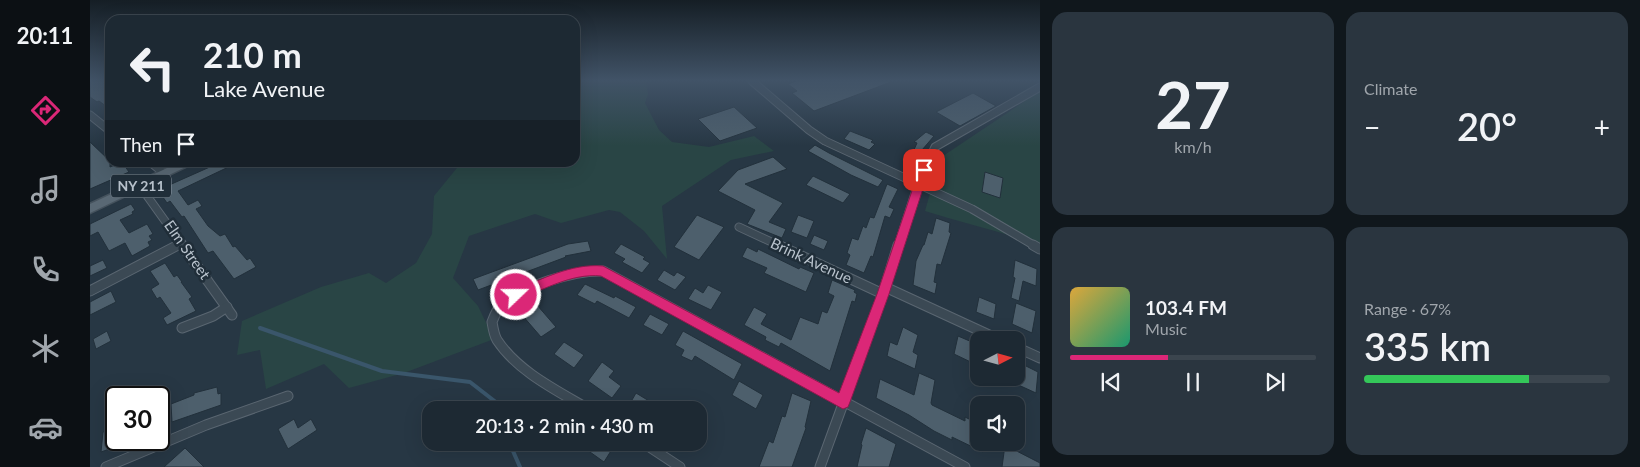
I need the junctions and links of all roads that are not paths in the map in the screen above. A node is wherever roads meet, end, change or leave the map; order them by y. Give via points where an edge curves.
1 (777, 103) edge
2 (1014, 103) edge
3 (90, 114) edge
4 (105, 126) edge
5 (156, 167) edge
6 (180, 167) edge
7 (165, 174) junction
8 (918, 183) junction
9 (140, 186) junction
10 (90, 209) edge
11 (739, 227) dead end
12 (182, 243) junction
13 (1040, 249) edge
14 (884, 290) junction
15 (90, 291) edge
16 (226, 307) junction
17 (232, 315) dead end
18 (182, 328) dead end
19 (979, 331) edge
20 (1025, 351) edge
21 (1040, 358) edge
22 (288, 396) dead end
23 (576, 401) edge
24 (843, 402) junction
25 (656, 451) edge
26 (110, 466) edge
27 (680, 467) edge
28 (820, 467) edge
29 (965, 467) edge

1 - 8 street via 826,141
2 - 8 street via 935,147
3 - 4 street
5 - 7 street
6 - 7 main road, NY 211
7 - 9 main road, NY 211
8 - 13 street via 972,209
8 - 14 street
9 - 10 main road, NY 211
9 - 12 street, Elm Street
11 - 14 street, Brink Avenue
12 - 15 street
12 - 16 street, Elm Street
14 - 19 street, Brink Avenue
14 - 24 street
16 - 17 street, Elm Street
16 - 18 street via 213,316
20 - 21 street
22 - 26 street via 206,425
23 - 24 street via 511,358 496,342 492,314 499,305 516,295 561,276 590,270 603,271
24 - 28 street
24 - 29 street
25 - 27 street

